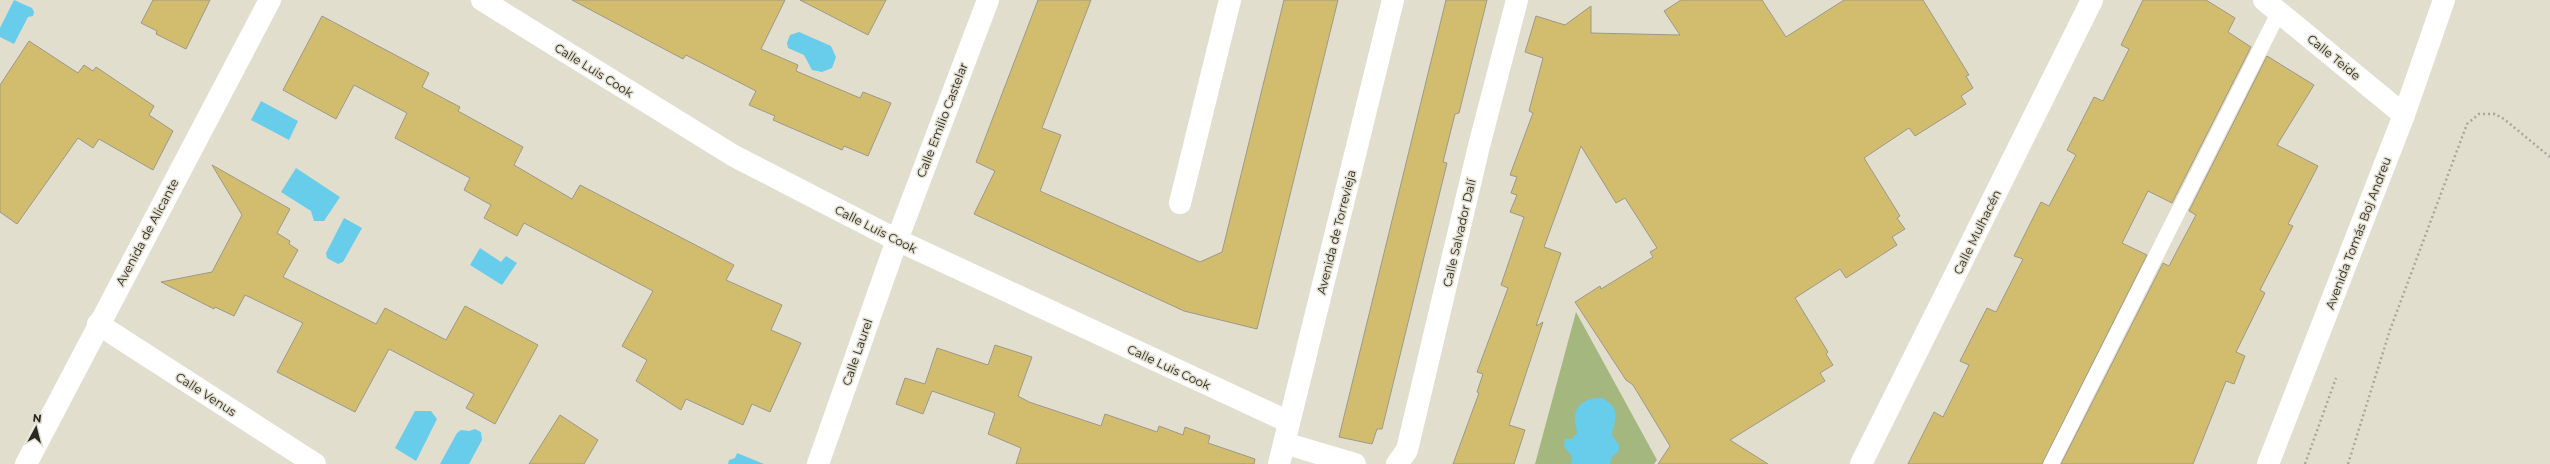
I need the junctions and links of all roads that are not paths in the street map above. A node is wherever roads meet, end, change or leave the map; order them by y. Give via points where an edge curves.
1 (270, 0) edge
2 (482, 0) edge
3 (988, 0) edge
4 (1230, 0) edge
5 (1393, 0) edge
6 (1517, 0) edge
7 (2092, 0) edge
8 (2444, 0) edge
9 (2272, 6) edge
10 (2404, 115) junction
11 (1180, 203) dead end
12 (897, 240) junction
13 (98, 324) junction
14 (1289, 422) junction
15 (1284, 443) junction
16 (26, 464) edge
17 (315, 464) edge
18 (818, 464) edge
19 (1279, 464) edge
20 (1355, 464) edge
21 (1397, 464) edge
22 (1861, 464) edge
23 (2051, 464) edge
24 (2268, 464) edge

1 - 13 street, Avenida de Alicante
2 - 12 street, Calle Luis Cook via 734,156
3 - 12 street, Calle Emilio Castelar
4 - 11 street
5 - 14 street, Avenida de Torrevieja
6 - 21 street, Calle Salvador Dalí via 1479,146 1407,450
7 - 22 street, Calle Mulhacén
8 - 10 street, Avenida Tomás Boj Andreu
9 - 10 street, Calle Teide
9 - 23 lane
10 - 24 street, Avenida Tomás Boj Andreu
12 - 14 street, Calle Luis Cook
12 - 18 street, Calle Laurel
13 - 16 street, Avenida de Alicante
13 - 17 street, Calle Venus
14 - 15 street, Avenida de Torrevieja
15 - 19 street, Avenida de Torrevieja
15 - 20 street

